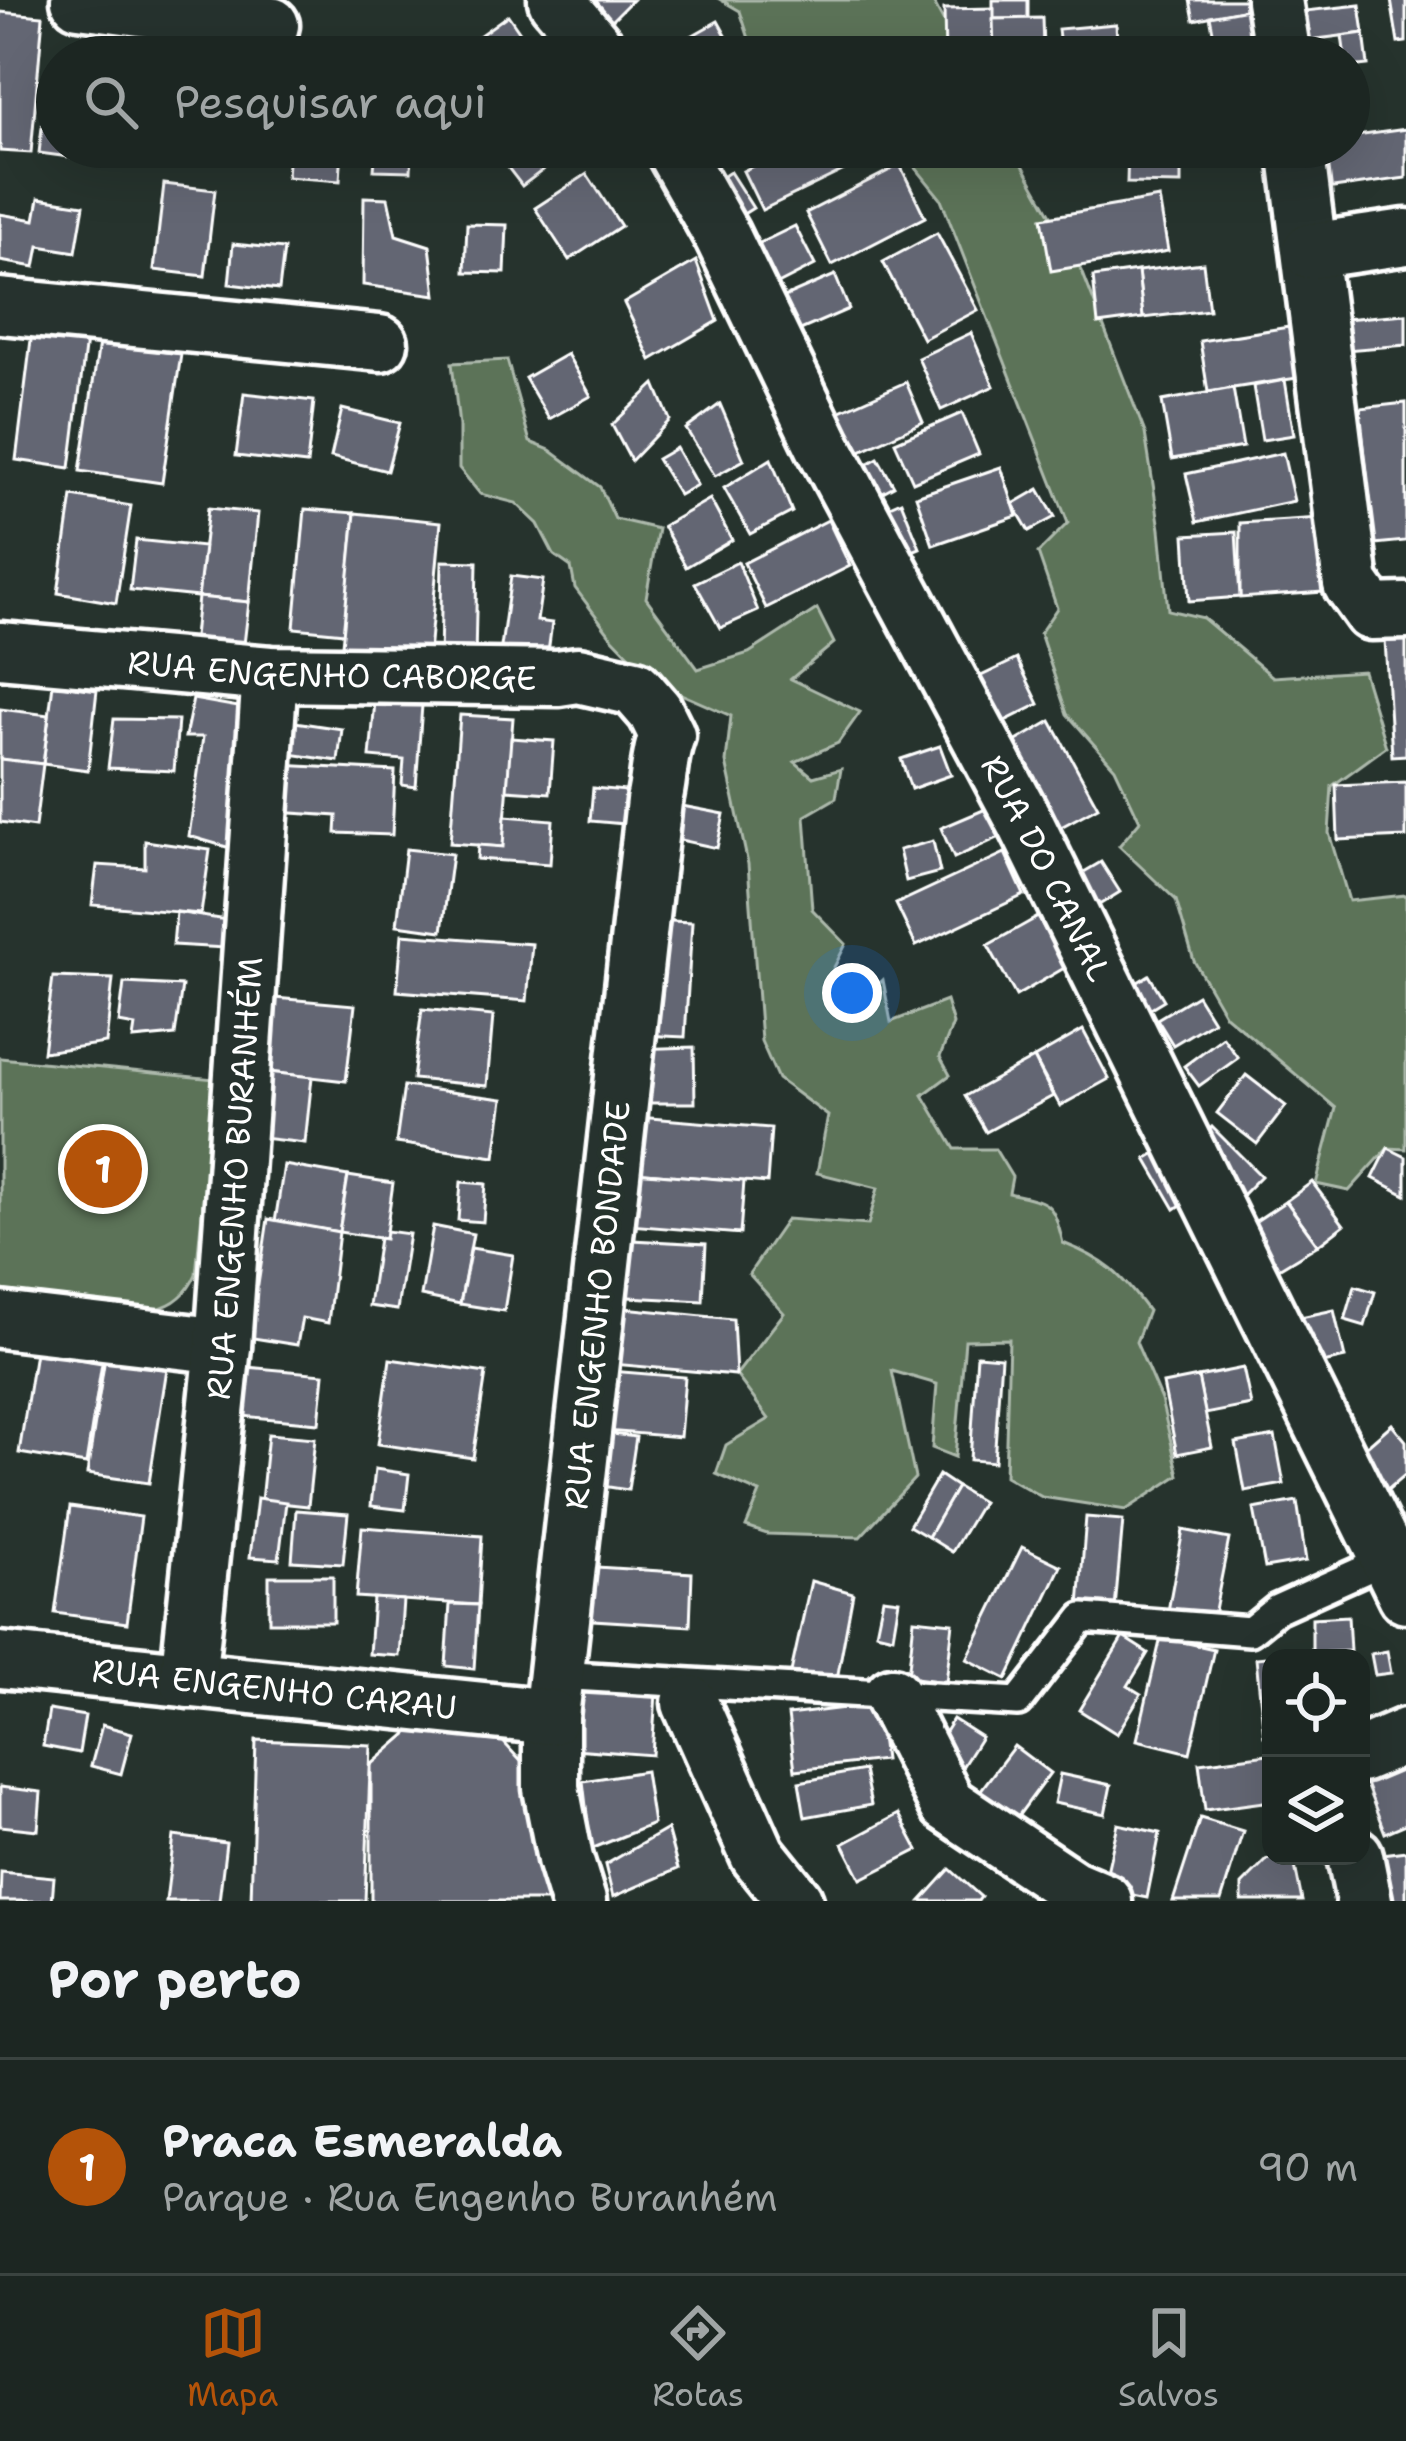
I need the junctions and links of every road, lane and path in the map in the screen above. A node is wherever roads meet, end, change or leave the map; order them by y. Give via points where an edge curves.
1 (79, 0) edge
2 (556, 0) edge
3 (1274, 0) edge
4 (272, 25) dead end
5 (586, 36) edge
6 (1279, 36) edge
7 (684, 168) edge
8 (1298, 168) edge
9 (1406, 237) edge
10 (1310, 251) junction
11 (0, 306) edge
12 (380, 344) dead end
13 (1385, 606) edge
14 (0, 650) edge
15 (270, 674) junction
16 (655, 711) joint
17 (0, 1320) edge
18 (223, 1346) junction
19 (1397, 1577) edge
20 (0, 1660) edge
21 (188, 1680) junction
22 (892, 1695) junction
23 (554, 1696) junction
24 (690, 1703) dead end
25 (1406, 1736) edge
26 (1370, 1751) edge
27 (1357, 1865) edge
28 (578, 1901) edge
29 (795, 1901) edge
30 (1104, 1901) edge
31 (1364, 1901) edge

1 - 4 street
2 - 5 street
3 - 6 street
7 - 19 street, RUA DO CANAL via 1024,822
8 - 10 street
9 - 10 street
10 - 13 street via 1351,584
11 - 12 street
14 - 15 street, RUA ENGENHO CABORGE
15 - 16 street, RUA ENGENHO CABORGE via 578,675 635,688
15 - 18 street, RUA ENGENHO BURANHÉM
16 - 23 street, RUA ENGENHO BONDADE via 667,735 658,758
17 - 18 street
18 - 21 street, RUA ENGENHO BURANHÉM
19 - 22 lane via 1277,1610 1250,1631 1083,1618 1018,1702
20 - 21 street, RUA ENGENHO CARAU
21 - 23 street, RUA ENGENHO CARAU
22 - 23 lane
22 - 30 street via 947,1804
23 - 28 street, RUA ENGENHO BONDADE via 551,1788
24 - 29 street via 758,1855
25 - 26 street
27 - 31 street

